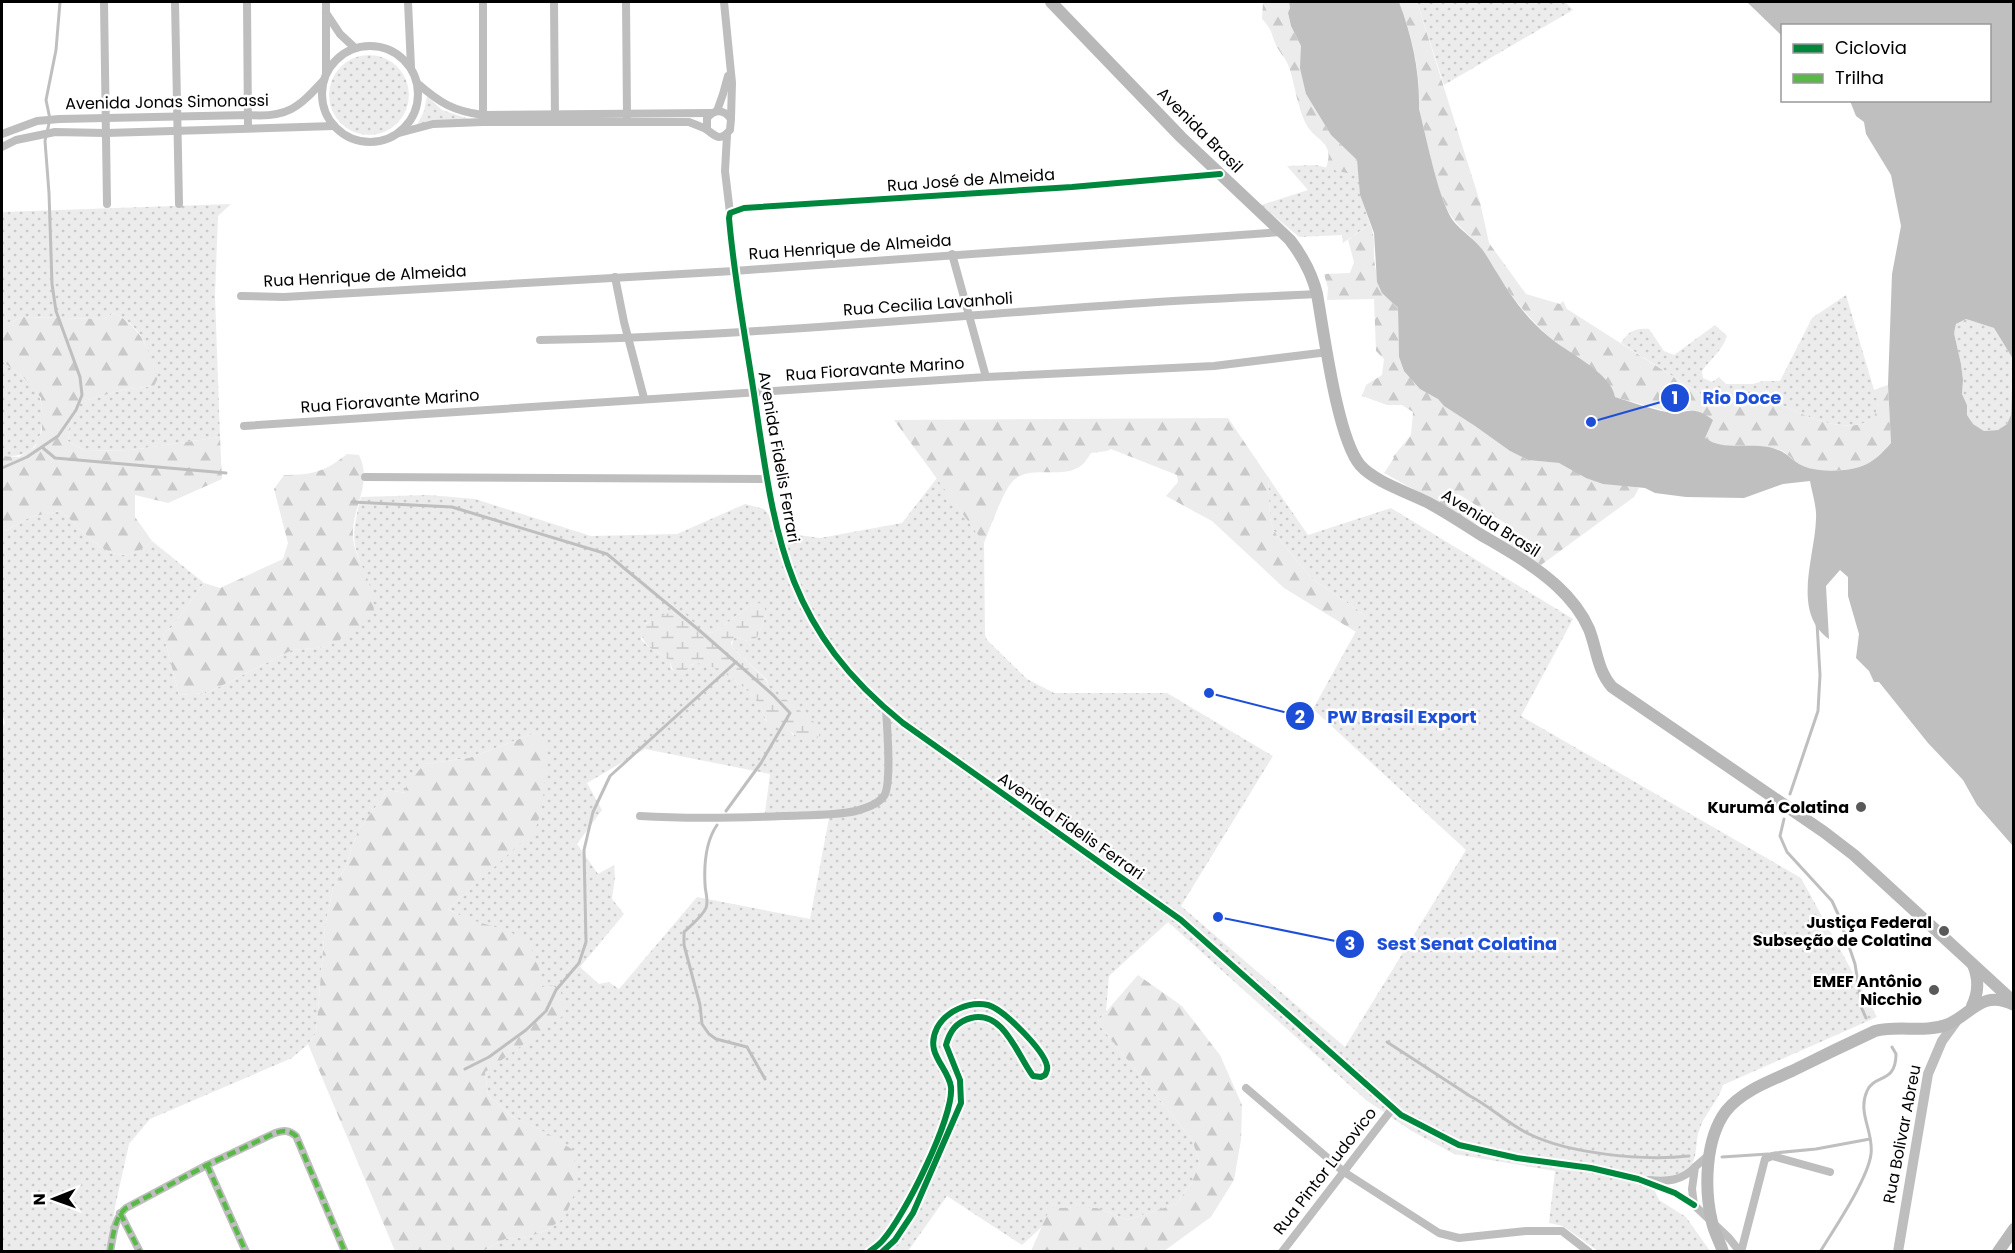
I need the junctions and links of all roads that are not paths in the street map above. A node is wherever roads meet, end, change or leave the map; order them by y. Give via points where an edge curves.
1 (104, 2) edge
2 (176, 2) edge
3 (247, 2) edge
4 (326, 2) edge
5 (408, 2) edge
6 (483, 2) edge
7 (554, 2) edge
8 (626, 2) edge
9 (724, 2) edge
10 (1051, 2) edge
11 (326, 12) junction
12 (409, 40) junction
13 (355, 48) junction
14 (394, 52) junction
15 (411, 68) junction
16 (729, 69) junction
17 (325, 77) junction
18 (417, 83) junction
19 (714, 112) junction
20 (626, 113) junction
21 (249, 115) junction
22 (178, 117) junction
23 (106, 119) junction
24 (483, 119) junction
25 (555, 119) junction
26 (731, 119) junction
27 (627, 123) junction
28 (334, 126) junction
29 (248, 128) junction
30 (707, 129) junction
31 (179, 131) junction
32 (106, 133) junction
33 (399, 133) junction
34 (2, 134) edge
35 (727, 135) junction
36 (2, 147) edge
37 (1220, 174) junction
38 (107, 204) dead end
39 (179, 204) dead end
40 (730, 216) junction
41 (1281, 232) junction
42 (952, 254) junction
43 (734, 271) junction
44 (615, 277) junction
45 (1317, 294) junction
46 (241, 296) dead end
47 (969, 317) junction
48 (743, 332) junction
49 (628, 339) junction
50 (540, 340) dead end
51 (1328, 352) junction
52 (986, 376) junction
53 (753, 391) junction
54 (644, 398) junction
55 (244, 426) dead end
56 (365, 477) dead end
57 (766, 479) junction
58 (886, 710) junction
59 (640, 816) dead end
60 (1973, 964) junction
61 (2013, 1003) edge
62 (1972, 1006) junction
63 (1958, 1019) junction
64 (949, 1054) junction
65 (935, 1057) junction
66 (1246, 1088) dead end
67 (1392, 1109) junction
68 (1710, 1153) junction
69 (207, 1165) junction
70 (1695, 1167) junction
71 (1344, 1172) junction
72 (1830, 1172) dead end
73 (1638, 1179) junction
74 (1694, 1205) junction
75 (120, 1213) junction
76 (1712, 1223) junction
77 (2013, 1229) edge
78 (110, 1251) edge
79 (140, 1251) edge
80 (246, 1251) edge
81 (345, 1251) edge
82 (869, 1251) edge
83 (882, 1251) edge
84 (1282, 1251) edge
85 (1589, 1251) edge
86 (1724, 1251) edge
87 (1740, 1251) edge
88 (1898, 1251) edge
89 (1998, 1251) edge

1 - 23 street
2 - 22 street
3 - 21 street
4 - 11 street
5 - 12 street
6 - 24 street
7 - 25 street
8 - 20 street
9 - 16 street
10 - 37 main road, Avenida Brasil
11 - 13 street
11 - 17 street
12 - 14 street
12 - 15 street
13 - 14 street via 371,45
13 - 17 street via 335,60
14 - 15 street
15 - 18 street
16 - 19 street
16 - 26 street
17 - 21 street, Avenida Jonas Simonassi via 296,107 283,114
17 - 28 street via 323,105
18 - 24 street via 442,104
18 - 33 street via 417,107
19 - 20 street
19 - 26 street via 723,111
19 - 30 street via 707,118
20 - 25 street
20 - 27 street
21 - 22 street, Avenida Jonas Simonassi
21 - 29 street
22 - 23 street, Avenida Jonas Simonassi
22 - 31 street
23 - 32 street
23 - 34 street, Avenida Jonas Simonassi via 37,121
24 - 25 street
24 - 33 street via 433,124
25 - 27 street
26 - 35 street
27 - 30 street via 689,122
28 - 29 street, Avenida Jonas Simonassi
28 - 33 street via 346,136 369,143 385,141
29 - 31 street, Avenida Jonas Simonassi
30 - 35 street via 715,137
31 - 32 street, Avenida Jonas Simonassi
31 - 39 street
32 - 36 street, Avenida Jonas Simonassi via 55,132
32 - 38 street
35 - 40 street, Avenida Fidelis Ferrari via 725,171
37 - 40 street, Rua José de Almeida via 744,208
37 - 41 main road, Avenida Brasil
40 - 43 street, Avenida Fidelis Ferrari
41 - 42 street, Rua Henrique de Almeida
41 - 45 main road, Avenida Brasil via 1306,262
42 - 43 street, Rua Henrique de Almeida
42 - 47 street
43 - 44 street, Rua Henrique de Almeida
43 - 48 street, Avenida Fidelis Ferrari
44 - 46 street, Rua Henrique de Almeida via 284,297
44 - 49 street
45 - 47 street, Rua Cecilia Lavanholi
45 - 51 main road, Avenida Brasil
47 - 48 street, Rua Cecilia Lavanholi
47 - 52 street
48 - 49 street, Rua Cecilia Lavanholi
48 - 53 street, Avenida Fidelis Ferrari
49 - 50 street, Rua Cecilia Lavanholi
49 - 54 street
51 - 52 street, Rua Fioravante Marino via 1214,366
51 - 60 main road, Avenida Brasil via 1341,417 1361,466 1520,558 1558,587 1583,618 1599,667 1612,687 1854,855
52 - 53 street, Rua Fioravante Marino
53 - 54 street, Rua Fioravante Marino
53 - 57 street, Avenida Fidelis Ferrari
54 - 55 street, Rua Fioravante Marino
56 - 57 street
57 - 58 street, Avenida Fidelis Ferrari via 784,558 807,614 841,662
58 - 59 street via 888,779 885,794 867,808 837,814 769,817
58 - 67 street, Avenida Fidelis Ferrari via 1181,920
60 - 61 main road, Avenida Brasil
60 - 62 main road via 1978,990
61 - 62 main road via 1994,1000
62 - 63 main road, Rua Bolivar Abreu
63 - 68 main road via 1939,1027 1875,1031 1744,1095 1726,1112
63 - 88 street, Rua Bolivar Abreu via 1939,1047 1928,1074
64 - 65 street via 942,1051
64 - 65 street via 946,1045 954,1027 966,1019 983,1017 1004,1031 1033,1076 1041,1077 1047,1069 1023,1033 999,1011 986,1005 953,1010 944,1019 936,1029
64 - 83 street via 960,1080 961,1103 913,1213 895,1240
65 - 82 street via 951,1088 947,1114 901,1215 883,1240
66 - 71 street
67 - 71 street, Rua Pintor Ludovico
67 - 73 street, Avenida Fidelis Ferrari via 1459,1145
68 - 70 street, Avenida Fidelis Ferrari
68 - 76 main road via 1708,1189
69 - 75 street
69 - 80 street
69 - 81 street via 275,1133 290,1131 296,1136
70 - 73 street, Avenida Fidelis Ferrari via 1687,1176 1673,1180
70 - 74 street
71 - 84 street, Rua Pintor Ludovico
71 - 85 street via 1439,1233 1459,1238 1562,1231
72 - 87 street via 1772,1156 1765,1159
73 - 74 street, Avenida Fidelis Ferrari via 1675,1192
74 - 76 street, Avenida Fidelis Ferrari
75 - 78 street
75 - 79 street
76 - 86 main road
76 - 87 street, Avenida Fidelis Ferrari
77 - 89 main road

